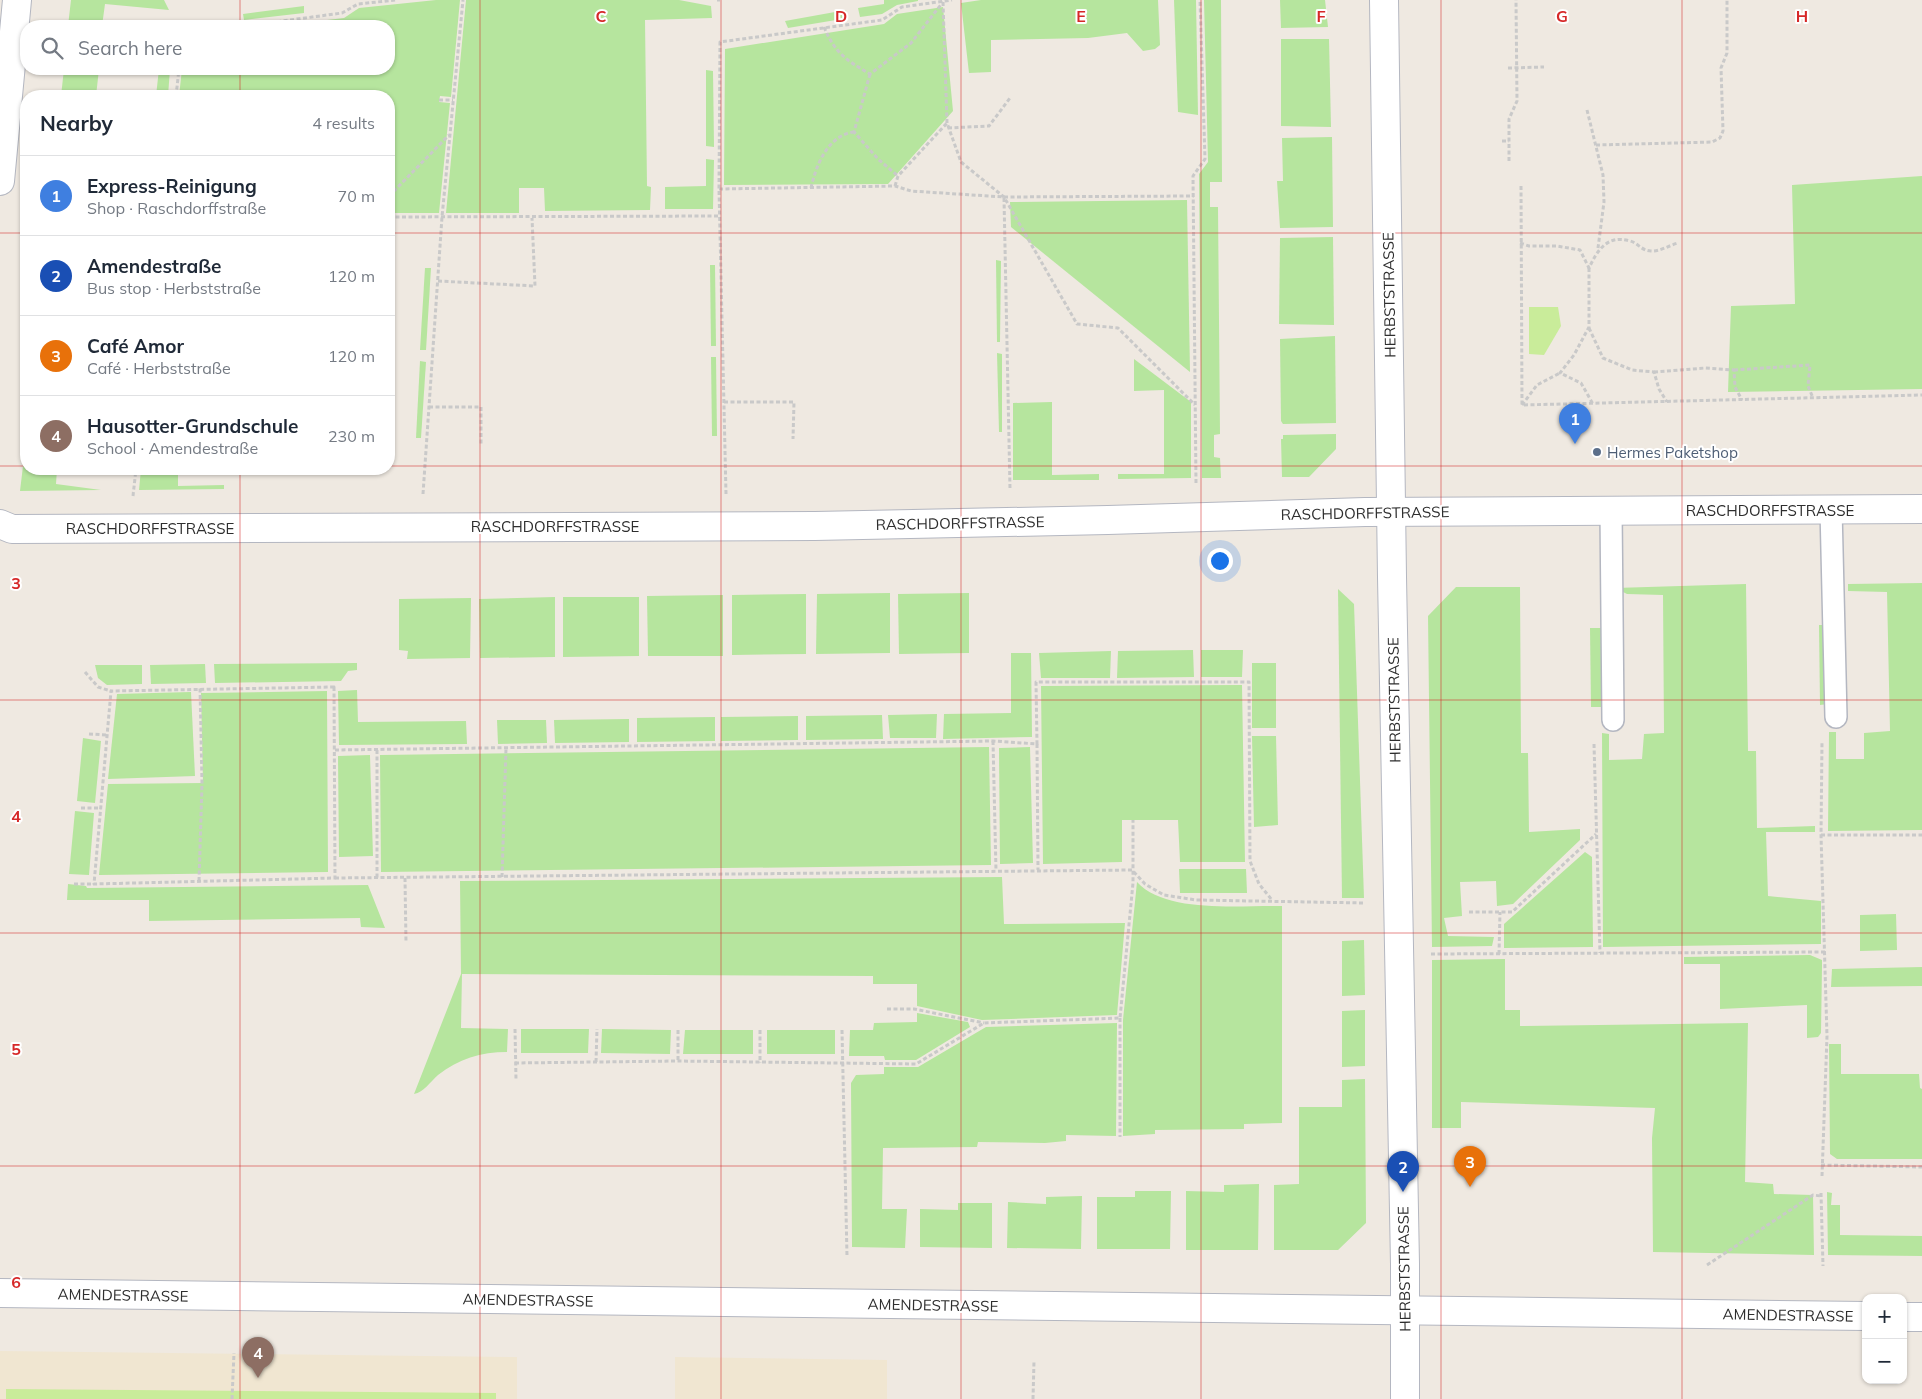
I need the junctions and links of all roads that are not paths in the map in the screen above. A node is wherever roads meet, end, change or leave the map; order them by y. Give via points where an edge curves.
1 (17, 0) edge
2 (1384, 0) edge
3 (0, 181) edge
4 (1831, 509) junction
5 (1611, 510) junction
6 (1922, 510) edge
7 (1391, 512) junction
8 (0, 524) edge
9 (1836, 717) dead end
10 (1613, 720) dead end
11 (0, 1293) edge
12 (1406, 1311) junction
13 (1862, 1316) edge
14 (1907, 1317) edge
15 (1922, 1317) edge
16 (1405, 1399) edge

1 - 3 street
2 - 7 street, HERBSTSTRASSE
4 - 5 street, RASCHDORFFSTRASSE
4 - 6 street, RASCHDORFFSTRASSE
4 - 9 lane
5 - 7 street, RASCHDORFFSTRASSE
5 - 10 lane
7 - 8 street, RASCHDORFFSTRASSE via 815,526 12,529
7 - 12 street, HERBSTSTRASSE
11 - 12 street, AMENDESTRASSE
12 - 13 street, AMENDESTRASSE
12 - 16 street, HERBSTSTRASSE
14 - 15 street

